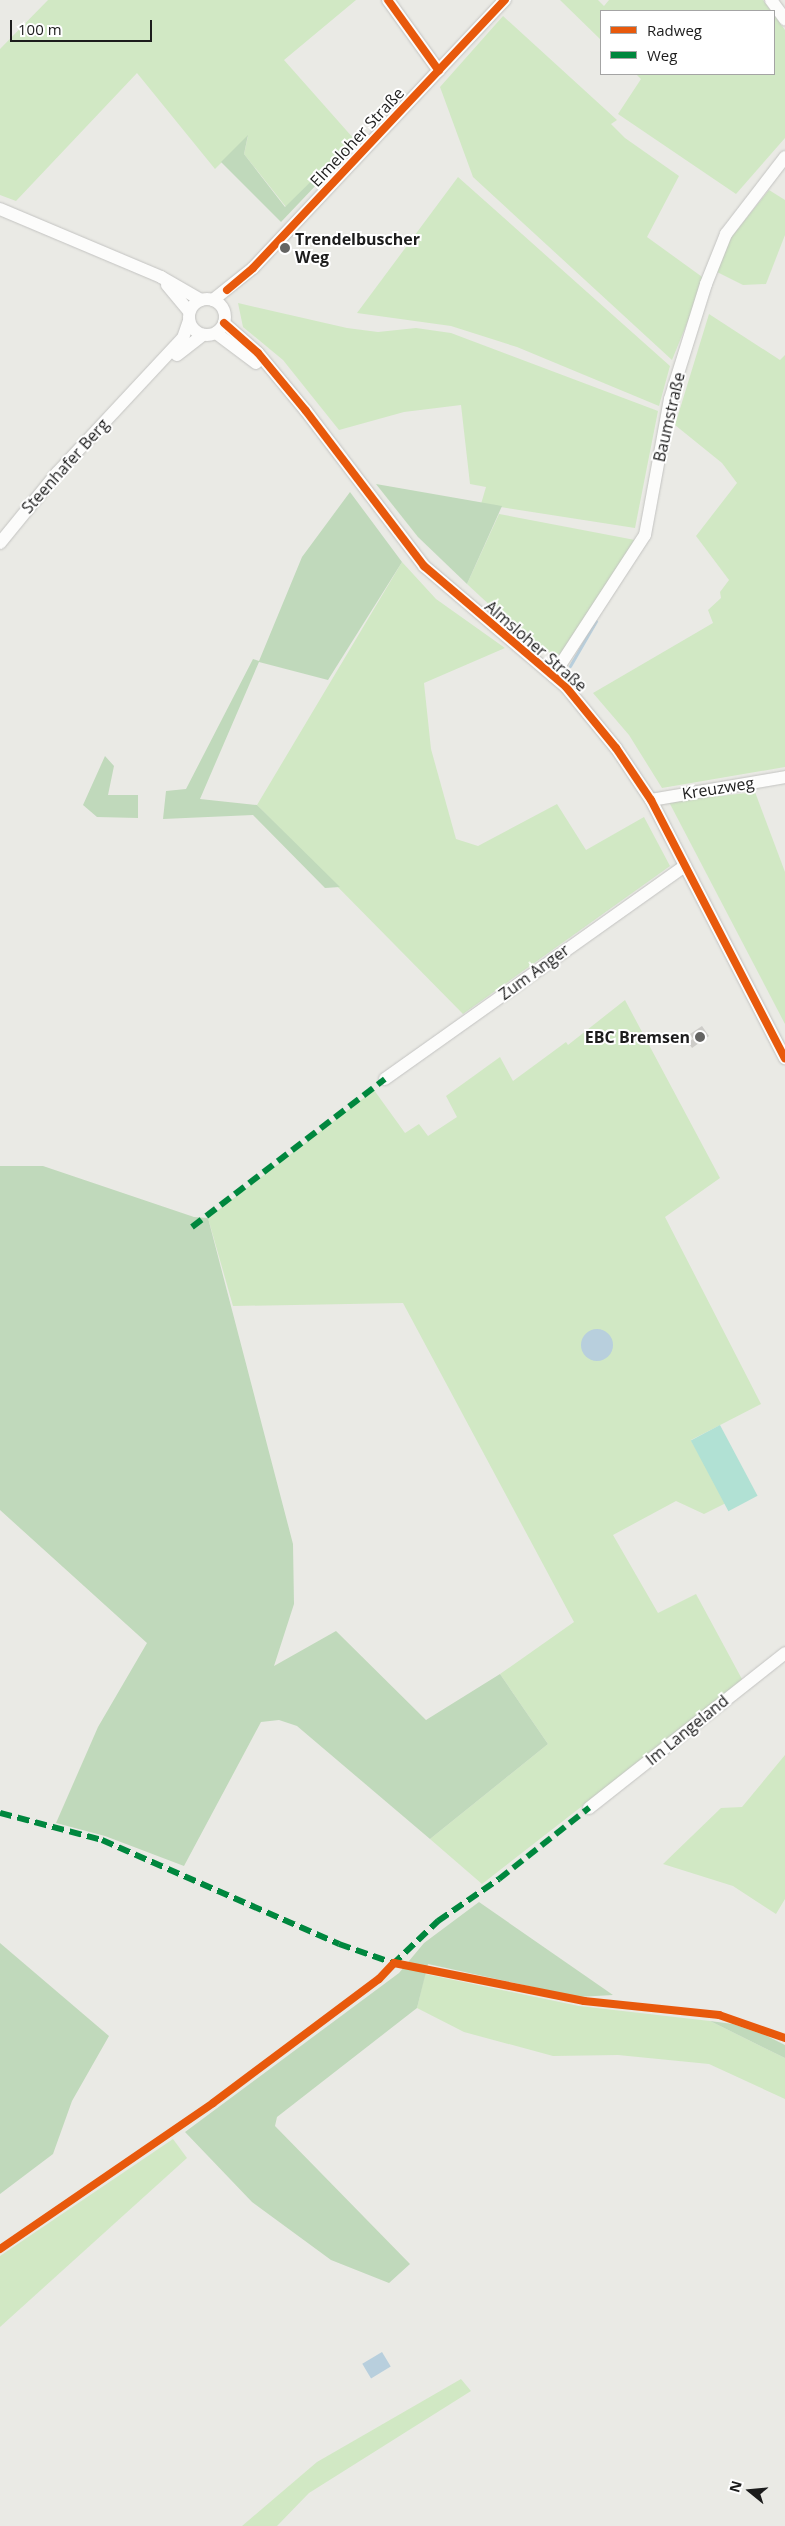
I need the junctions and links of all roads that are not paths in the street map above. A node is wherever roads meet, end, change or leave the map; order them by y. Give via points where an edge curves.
1 (388, 0) edge
2 (505, 0) edge
3 (772, 0) edge
4 (785, 19) edge
5 (439, 71) junction
6 (785, 157) edge
7 (0, 209) edge
8 (251, 270) junction
9 (160, 277) junction
10 (207, 300) junction
11 (189, 316) junction
12 (222, 323) junction
13 (203, 335) junction
14 (112, 413) junction
15 (0, 543) edge
16 (553, 676) junction
17 (785, 777) edge
18 (651, 800) junction
19 (685, 866) junction
20 (785, 1058) edge
21 (385, 1079) dead end
22 (785, 1653) edge
23 (589, 1808) dead end

1 - 5 street
2 - 5 street, Elmeloher Straße
3 - 4 street
5 - 8 street, Elmeloher Straße
6 - 16 street, Baumstraße via 726,234 706,284 670,399 645,535
7 - 9 street
8 - 10 street, Elmeloher Straße
8 - 12 street, Elmeloher Straße
9 - 10 street
9 - 11 street
10 - 11 street, Elmeloher Straße
10 - 12 street, Almsloher Straße
11 - 13 street
11 - 14 street, Steenhafer Berg via 183,338
12 - 13 street
12 - 16 street, Almsloher Straße via 281,383 424,566
13 - 14 street, Steenhafer Berg
14 - 15 street, Steenhafer Berg
16 - 18 street, Almsloher Straße via 582,704
17 - 18 street, Kreuzweg
18 - 19 street, Almsloher Straße
19 - 20 street, Almsloher Straße
19 - 21 street, Zum Anger
22 - 23 street, Im Langeland

